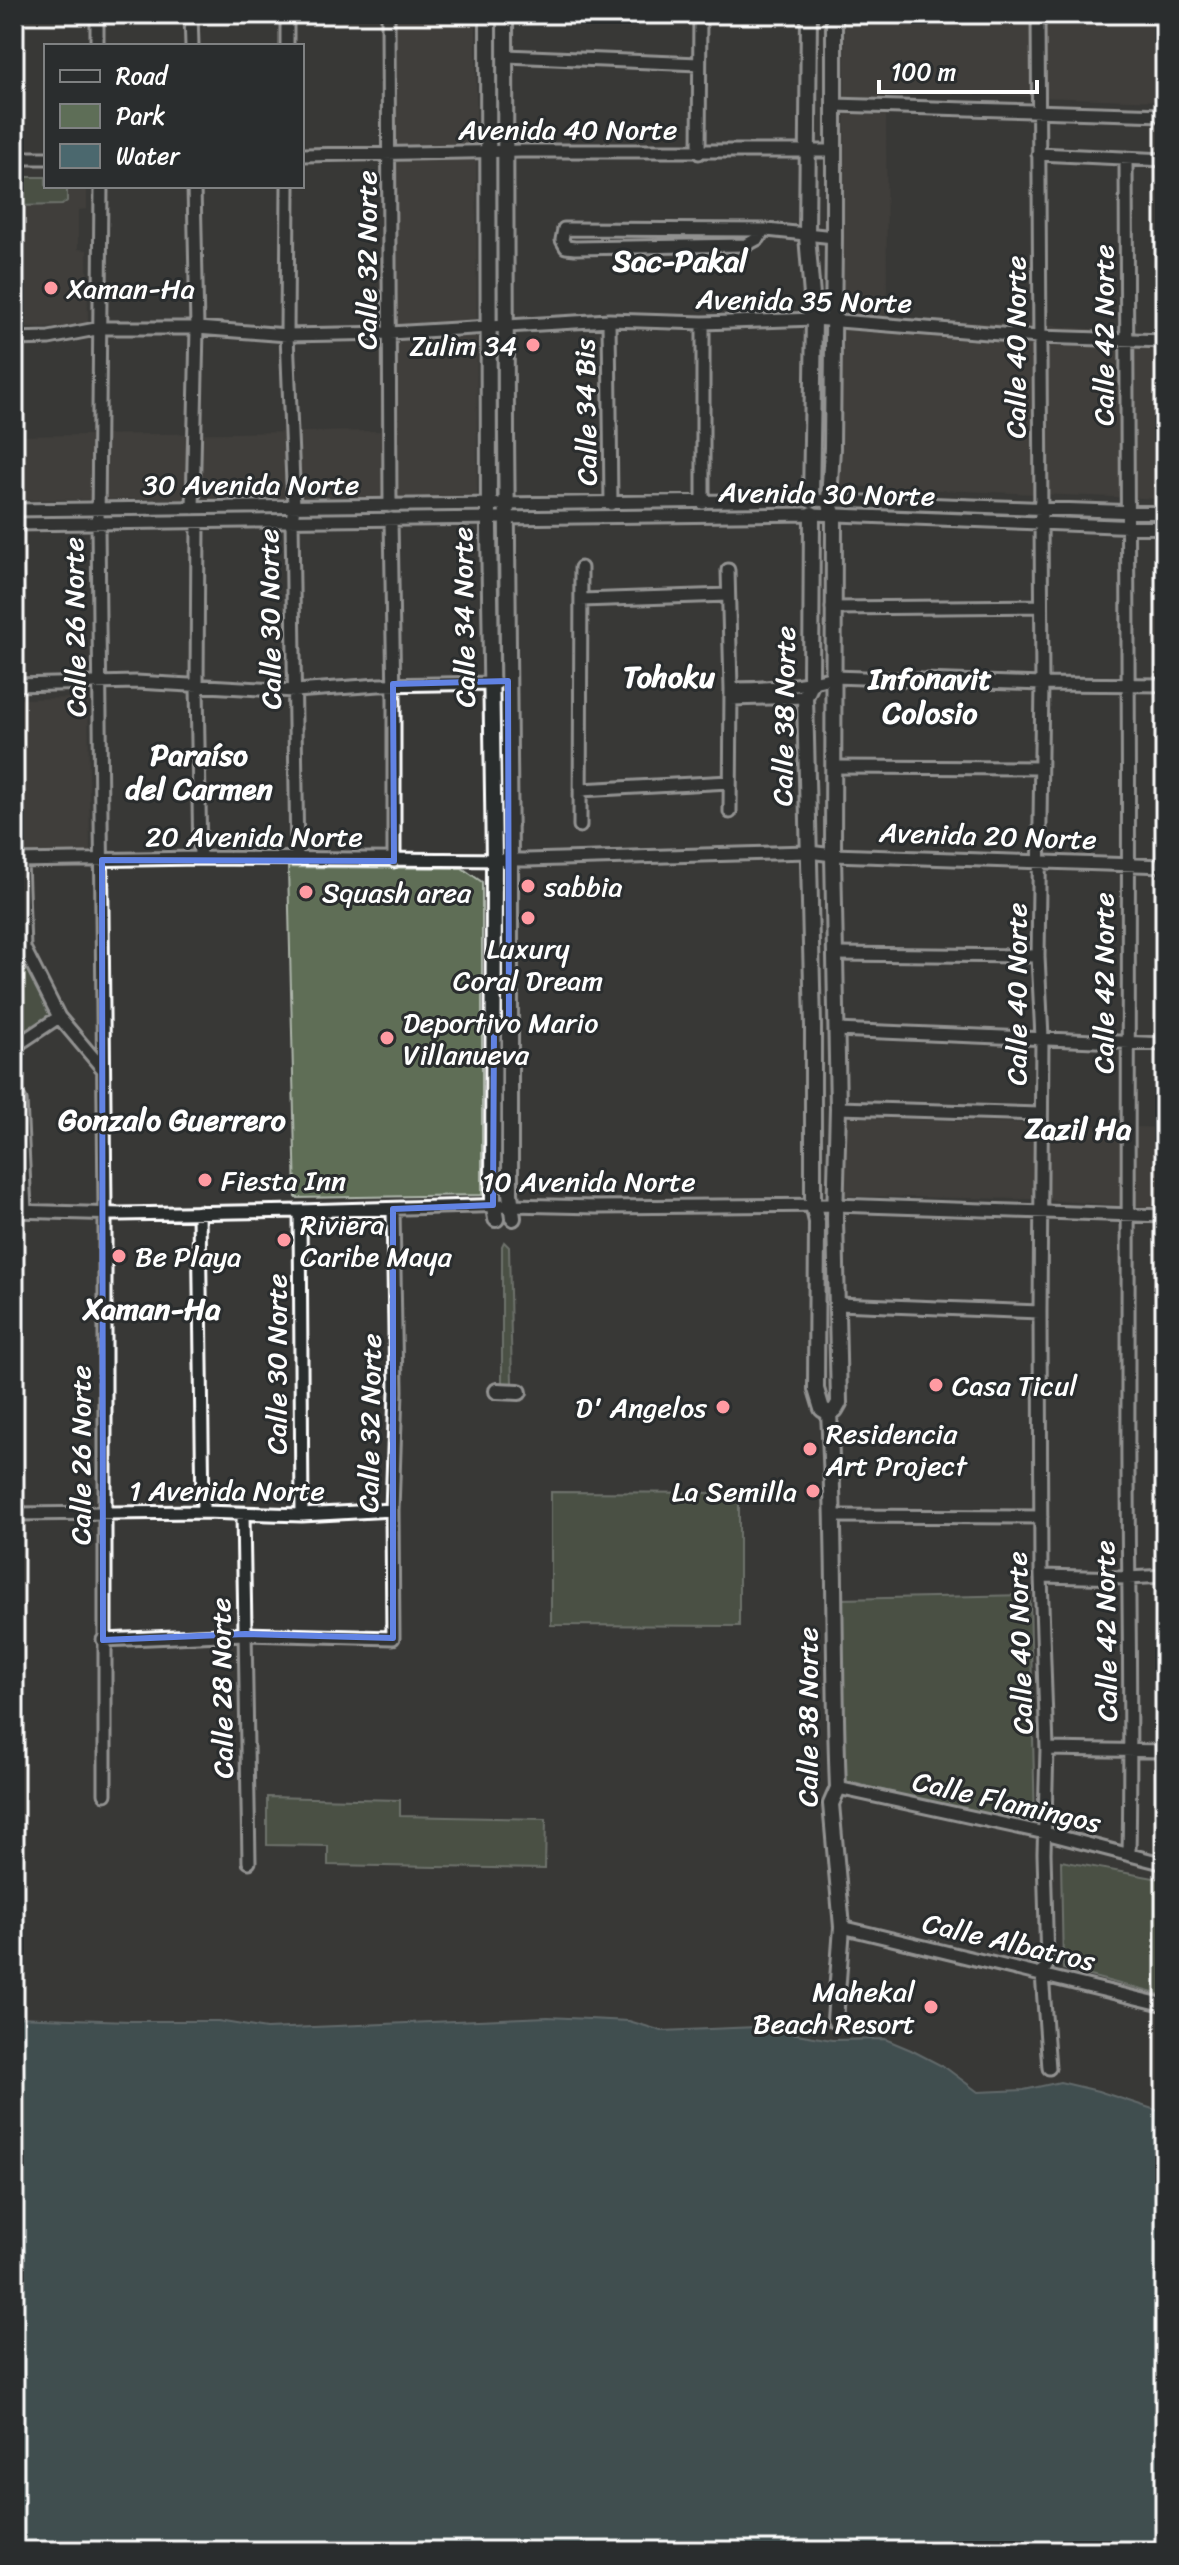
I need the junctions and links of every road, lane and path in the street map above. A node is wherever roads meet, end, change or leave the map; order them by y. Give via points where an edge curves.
1 (97, 14) edge
2 (191, 14) edge
3 (287, 14) edge
4 (388, 14) edge
5 (488, 14) edge
6 (505, 14) edge
7 (700, 14) edge
8 (809, 14) edge
9 (834, 14) edge
10 (1038, 14) edge
11 (97, 44) edge
12 (192, 44) edge
13 (287, 44) edge
14 (506, 56) junction
15 (699, 64) junction
16 (834, 105) junction
17 (1038, 112) junction
18 (1165, 115) edge
19 (834, 151) junction
20 (489, 152) junction
21 (507, 152) junction
22 (808, 152) junction
23 (699, 153) junction
24 (389, 154) junction
25 (1038, 154) junction
26 (304, 155) edge
27 (14, 158) edge
28 (44, 158) edge
29 (1126, 158) junction
30 (1165, 160) edge
31 (101, 188) edge
32 (194, 188) edge
33 (288, 188) edge
34 (763, 230) junction
35 (807, 236) junction
36 (834, 237) junction
37 (814, 319) junction
38 (833, 319) junction
39 (609, 320) junction
40 (703, 323) junction
41 (506, 327) junction
42 (101, 328) junction
43 (197, 328) junction
44 (489, 328) junction
45 (390, 333) junction
46 (287, 335) junction
47 (1038, 337) junction
48 (14, 339) edge
49 (1127, 340) junction
50 (1165, 341) edge
51 (829, 501) junction
52 (703, 503) junction
53 (611, 504) junction
54 (390, 506) junction
55 (294, 507) junction
56 (812, 507) junction
57 (1040, 507) junction
58 (193, 508) junction
59 (98, 509) junction
60 (14, 510) edge
61 (489, 511) junction
62 (506, 511) junction
63 (1128, 512) junction
64 (1165, 513) edge
65 (834, 516) junction
66 (391, 519) junction
67 (292, 520) junction
68 (198, 522) junction
69 (98, 523) junction
70 (1040, 523) junction
71 (14, 524) edge
72 (1129, 527) junction
73 (1165, 528) edge
74 (581, 568) dead end
75 (728, 570) dead end
76 (728, 595) junction
77 (581, 600) junction
78 (1041, 606) junction
79 (832, 608) junction
80 (833, 677) junction
81 (508, 681) junction
82 (99, 682) junction
83 (491, 683) junction
84 (1128, 683) junction
85 (393, 684) junction
86 (1042, 684) junction
87 (14, 685) edge
88 (1165, 685) edge
89 (197, 686) junction
90 (808, 690) junction
91 (295, 691) junction
92 (731, 694) junction
93 (833, 767) junction
94 (1040, 768) junction
95 (730, 782) junction
96 (580, 790) junction
97 (730, 812) dead end
98 (580, 826) dead end
99 (809, 852) junction
100 (833, 855) junction
101 (200, 858) junction
102 (297, 859) junction
103 (102, 860) junction
104 (494, 860) junction
105 (510, 860) junction
106 (17, 861) edge
107 (394, 861) junction
108 (1041, 861) junction
109 (1127, 864) junction
110 (1165, 866) edge
111 (19, 951) edge
112 (836, 954) junction
113 (1038, 956) junction
114 (59, 1017) junction
115 (501, 1025) junction
116 (813, 1026) junction
117 (836, 1030) junction
118 (1042, 1038) junction
119 (1128, 1041) junction
120 (1165, 1044) edge
121 (14, 1047) edge
122 (102, 1068) junction
123 (14, 1090) edge
124 (838, 1108) junction
125 (1040, 1114) junction
126 (813, 1205) junction
127 (835, 1205) junction
128 (393, 1209) junction
129 (20, 1211) edge
130 (300, 1211) junction
131 (199, 1212) junction
132 (494, 1212) junction
133 (512, 1212) junction
134 (104, 1213) junction
135 (1128, 1216) junction
136 (1165, 1216) edge
137 (1040, 1218) junction
138 (838, 1304) junction
139 (1040, 1312) junction
140 (497, 1391) dead end
141 (519, 1392) dead end
142 (829, 1413) junction
143 (392, 1510) junction
144 (203, 1512) junction
145 (14, 1514) edge
146 (106, 1514) junction
147 (243, 1514) junction
148 (302, 1515) junction
149 (835, 1516) junction
150 (1041, 1517) junction
151 (1041, 1576) junction
152 (1165, 1576) edge
153 (1128, 1578) junction
154 (245, 1634) junction
155 (103, 1640) junction
156 (1047, 1749) junction
157 (1131, 1749) junction
158 (1165, 1751) edge
159 (838, 1788) junction
160 (105, 1794) dead end
161 (1045, 1833) junction
162 (1129, 1855) junction
163 (249, 1862) dead end
164 (1165, 1864) edge
165 (842, 1927) junction
166 (1042, 1974) junction
167 (1165, 2005) edge
168 (835, 2020) dead end
169 (1049, 2068) dead end

1 - 11 street
2 - 12 street
3 - 13 street
4 - 24 street, Calle 32 Norte
5 - 20 main road, Calle 34 Norte
6 - 14 main road, Calle 34 Norte
7 - 15 street
8 - 22 main road, Calle 38 Norte
9 - 16 main road, Calle 38 Norte
10 - 17 street, Calle 40 Norte
14 - 15 street
14 - 21 main road, Calle 34 Norte
15 - 23 street
16 - 17 street
16 - 19 main road, Calle 38 Norte
17 - 18 street
17 - 25 street, Calle 40 Norte
19 - 22 street, Avenida 40 Norte
19 - 36 main road, Calle 38 Norte
20 - 21 street, Avenida 40 Norte
20 - 24 street, Avenida 40 Norte
20 - 44 main road, Calle 34 Norte
21 - 23 street, Avenida 40 Norte
21 - 41 main road, Calle 34 Norte
22 - 23 street, Avenida 40 Norte
22 - 35 main road, Calle 38 Norte
24 - 26 street, Avenida 40 Norte
24 - 45 street, Calle 32 Norte
25 - 29 street
25 - 47 street, Calle 40 Norte
27 - 28 street
29 - 30 street
29 - 49 street, Calle 42 Norte
31 - 42 street, Calle 26 Norte
32 - 43 street
33 - 46 street, Calle 30 Norte
34 - 34 street via 566,228 562,240 575,248 746,245
34 - 35 street
35 - 36 street
35 - 37 main road, Calle 38 Norte
36 - 38 main road, Calle 38 Norte
37 - 38 street, Avenida 35 Norte
37 - 40 street, Avenida 35 Norte
37 - 56 main road, Calle 38 Norte
38 - 47 street, Avenida 35 Norte
38 - 51 main road, Calle 38 Norte
39 - 40 street, Avenida 35 Norte
39 - 41 street, Avenida 35 Norte
39 - 53 street, Calle 34 Bis
40 - 52 street
41 - 44 street, Avenida 35 Norte
41 - 62 main road, Calle 34 Norte
42 - 43 street, Avenida 35 Norte
42 - 48 street, Avenida 35 Norte
42 - 59 street, Calle 26 Norte
43 - 46 street, Avenida 35 Norte
43 - 58 street
44 - 45 street, Avenida 35 Norte
44 - 61 main road, Calle 34 Norte
45 - 46 street, Avenida 35 Norte
45 - 54 street, Calle 32 Norte
46 - 55 street, Calle 30 Norte
47 - 49 street, Avenida 35 Norte
47 - 57 street, Calle 40 Norte
49 - 50 street, Avenida 35 Norte
49 - 63 street, Calle 42 Norte
51 - 56 street, Avenida 30 Norte
51 - 57 street, Avenida 30 Norte
51 - 65 main road, Calle 38 Norte
52 - 53 street, Avenida 30 Norte
52 - 56 street, Avenida 30 Norte
53 - 62 street, Avenida 30 Norte
54 - 55 street, 30 Avenida Norte
54 - 61 street, 30 Avenida Norte
55 - 58 street, 30 Avenida Norte
55 - 67 street, Calle 30 Norte
56 - 62 street, Avenida 30 Norte
56 - 65 street, Avenida 30 Norte
56 - 90 main road, Calle 38 Norte
57 - 63 street, Avenida 30 Norte
57 - 70 street, Calle 40 Norte
58 - 59 street, 30 Avenida Norte
59 - 60 street, 30 Avenida Norte
59 - 69 street, Calle 26 Norte
61 - 62 street, Avenida 30 Norte
61 - 66 street, 30 Avenida Norte
61 - 83 main road, Calle 34 Norte
62 - 81 main road, Calle 34 Norte
63 - 64 street, Avenida 30 Norte
63 - 72 street, Calle 42 Norte
65 - 70 street, Avenida 30 Norte
65 - 79 main road, Calle 38 Norte
66 - 67 street
66 - 85 street
67 - 68 street
67 - 91 street, Calle 30 Norte
68 - 69 street, 30 Avenida Norte
68 - 89 street
69 - 71 street, 30 Avenida Norte
69 - 82 street, Calle 26 Norte
70 - 72 street, Avenida 30 Norte
70 - 78 street, Calle 40 Norte
72 - 73 street, Avenida 30 Norte
72 - 84 street, Calle 42 Norte
74 - 77 street
75 - 76 street
76 - 77 street
76 - 92 street
77 - 96 street
78 - 79 street
78 - 86 street, Calle 40 Norte
79 - 80 main road, Calle 38 Norte
80 - 86 street
80 - 90 street
80 - 93 main road, Calle 38 Norte
81 - 83 street
81 - 105 main road, Calle 34 Norte
82 - 87 street
82 - 89 street
82 - 103 street, Calle 26 Norte
83 - 85 street
83 - 104 main road, Calle 34 Norte
84 - 86 street
84 - 88 street
84 - 109 street, Calle 42 Norte
85 - 91 street
85 - 107 street
86 - 94 street, Calle 40 Norte
89 - 91 street
89 - 101 street
90 - 92 street
90 - 99 main road, Calle 38 Norte
91 - 102 street, Calle 30 Norte
92 - 95 street
93 - 94 street
93 - 100 main road, Calle 38 Norte
94 - 108 street, Calle 40 Norte
95 - 96 street
95 - 97 street
96 - 98 street
99 - 100 street, Avenida 20 Norte
99 - 105 street
99 - 116 main road, Calle 38 Norte
100 - 108 street, Avenida 20 Norte
100 - 112 main road, Calle 38 Norte
101 - 102 street, 20 Avenida Norte
101 - 103 street, 20 Avenida Norte
102 - 107 street, 20 Avenida Norte
103 - 106 street, 20 Avenida Norte
103 - 122 street, Calle 26 Norte
104 - 105 street
104 - 107 street, 20 Avenida Norte
104 - 115 main road, Calle 34 Norte
105 - 115 main road, Calle 34 Norte
106 - 111 street
108 - 109 street, Avenida 20 Norte
108 - 113 street, Calle 40 Norte
109 - 110 street, Avenida 20 Norte
109 - 119 street, Calle 42 Norte
111 - 114 street
112 - 113 street
112 - 117 main road, Calle 38 Norte
113 - 118 street, Calle 40 Norte
114 - 121 street
114 - 122 street
115 - 132 main road, Calle 34 Norte
115 - 133 main road, Calle 34 Norte
116 - 117 main road
116 - 126 main road, Calle 38 Norte
117 - 118 street
117 - 124 main road, Calle 38 Norte
118 - 119 street
118 - 125 street, Calle 40 Norte
119 - 120 street
119 - 135 street, Calle 42 Norte
122 - 134 street, Calle 26 Norte
123 - 129 street via 20,1100
124 - 125 street
124 - 127 main road, Calle 38 Norte
125 - 137 street, Calle 40 Norte
126 - 127 street, 10 Avenida Norte
126 - 133 street, 10 Avenida Norte
126 - 142 main road, Calle 38 Norte via 816,1389 822,1409
127 - 137 street, 10 Avenida Norte
127 - 138 main road, Calle 38 Norte
128 - 130 street, 10 Avenida Norte
128 - 132 street, 10 Avenida Norte
128 - 143 street, Calle 32 Norte
129 - 134 street, 10 Avenida Norte
130 - 131 street, 10 Avenida Norte
130 - 148 street, Calle 30 Norte
131 - 134 street, 10 Avenida Norte
131 - 144 street
132 - 133 street, 10 Avenida Norte
134 - 146 street, Calle 26 Norte
135 - 136 street, 10 Avenida Norte
135 - 137 street, 10 Avenida Norte
135 - 153 street, Calle 42 Norte
137 - 139 street, Calle 40 Norte
138 - 139 street
138 - 142 main road, Calle 38 Norte via 839,1403
139 - 150 street, Calle 40 Norte
140 - 141 main road
142 - 149 main road, Calle 38 Norte
143 - 148 street, 1 Avenida Norte
143 - 154 street, Calle 32 Norte via 393,1638
144 - 146 street, 1 Avenida Norte
144 - 147 street, 1 Avenida Norte
145 - 146 street, 1 Avenida Norte
146 - 155 street, Calle 26 Norte
147 - 148 street, 1 Avenida Norte
147 - 154 street, Calle 28 Norte
149 - 150 street
149 - 159 main road, Calle 38 Norte
150 - 151 street, Calle 40 Norte
151 - 153 street
151 - 156 street, Calle 40 Norte
152 - 153 street
153 - 157 street, Calle 42 Norte
154 - 155 street
154 - 163 street, Calle 28 Norte
155 - 160 street, Calle 26 Norte
156 - 157 street
156 - 161 street, Calle 40 Norte
157 - 158 street
157 - 162 street, Calle 42 Norte
159 - 161 street, Calle Flamingos
159 - 165 main road, Calle 38 Norte via 831,1804
161 - 162 street, Calle Flamingos
161 - 166 street, Calle 40 Norte via 1047,1965
162 - 164 street, Calle Flamingos
165 - 166 street, Calle Albatros
165 - 168 main road, Calle 38 Norte
166 - 167 street, Calle Albatros
166 - 169 street, Calle 40 Norte

